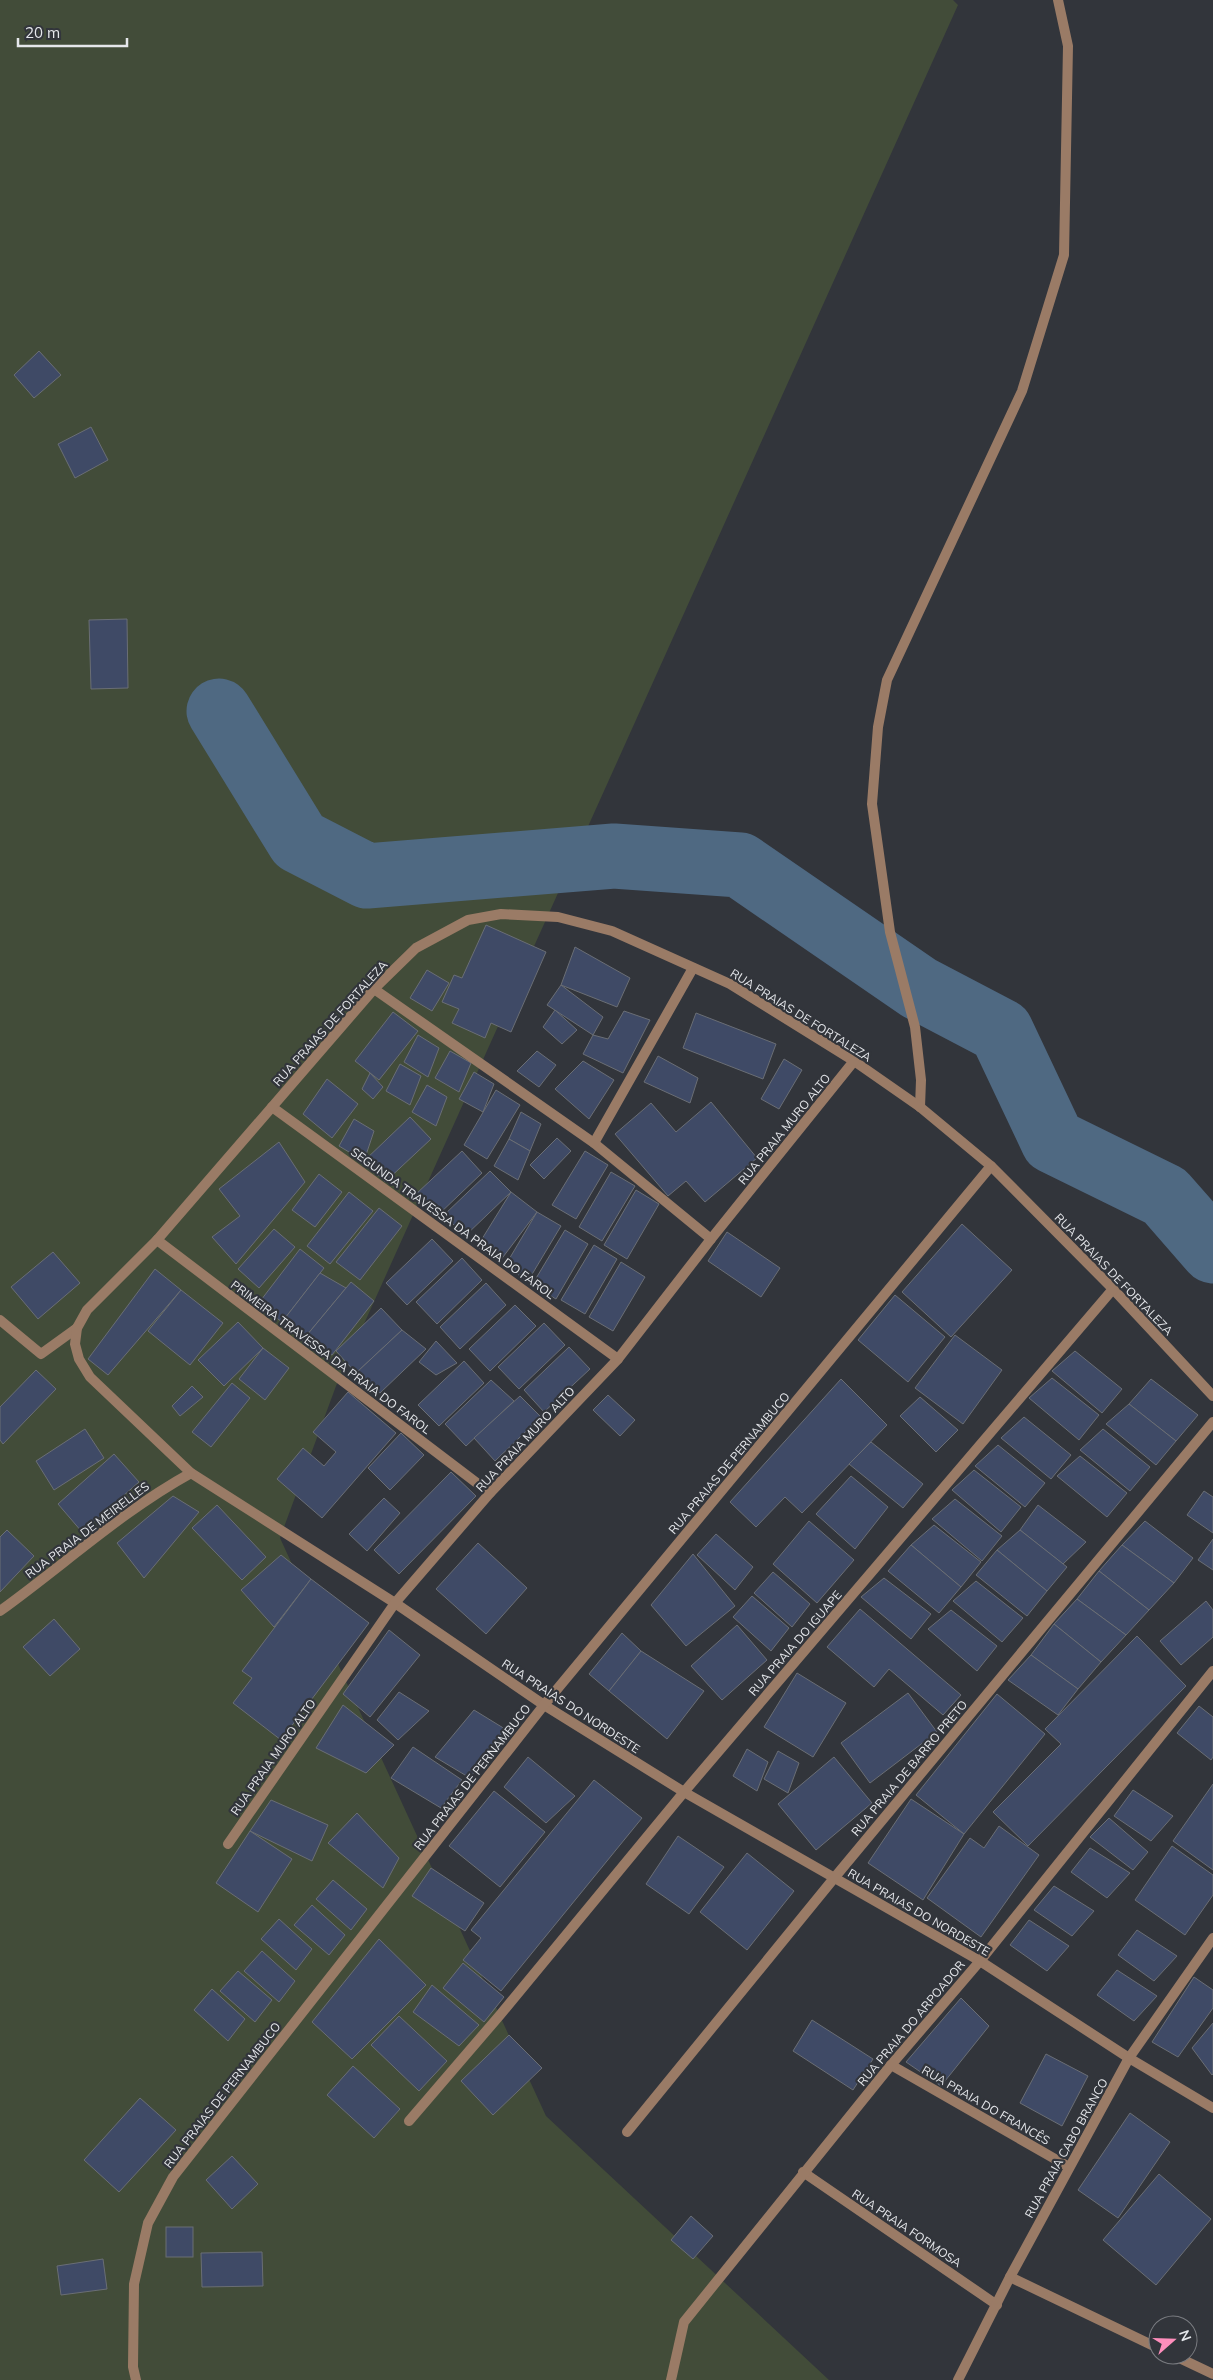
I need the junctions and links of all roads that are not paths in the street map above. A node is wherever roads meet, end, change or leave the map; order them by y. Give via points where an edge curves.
1 (1058, 0) edge
2 (693, 968) junction
3 (374, 989) junction
4 (854, 1062) junction
5 (272, 1106) junction
6 (920, 1107) junction
7 (594, 1143) junction
8 (991, 1166) junction
9 (711, 1239) junction
10 (157, 1240) junction
11 (1113, 1290) junction
12 (0, 1320) edge
13 (77, 1328) junction
14 (618, 1359) junction
15 (1213, 1396) edge
16 (1213, 1422) edge
17 (191, 1473) junction
18 (490, 1493) junction
19 (395, 1603) junction
20 (0, 1611) edge
21 (1213, 1671) edge
22 (544, 1705) junction
23 (684, 1792) junction
24 (228, 1844) dead end
25 (835, 1877) junction
26 (1213, 1938) edge
27 (980, 1961) junction
28 (1129, 2058) junction
29 (890, 2065) junction
30 (1213, 2108) edge
31 (409, 2120) dead end
32 (627, 2132) dead end
33 (1069, 2167) junction
34 (803, 2172) junction
35 (1010, 2277) junction
36 (997, 2305) junction
37 (1148, 2343) edge
38 (1194, 2365) edge
39 (1213, 2374) edge
40 (136, 2380) edge
41 (671, 2380) edge
42 (958, 2380) edge

1 - 6 street via 1068,46 1064,254 1022,390 887,680 878,727 872,804 890,932 915,1028 921,1080
2 - 3 street, RUA PRAIAS DE FORTALEZA via 612,931 558,917 501,914 468,920 416,948
2 - 4 street, RUA PRAIAS DE FORTALEZA via 730,984
2 - 7 street
3 - 5 street, RUA PRAIAS DE FORTALEZA
3 - 7 street
4 - 6 street, RUA PRAIAS DE FORTALEZA
4 - 9 street, RUA PRAIA MURO ALTO
5 - 10 street, RUA PRAIAS DE FORTALEZA
5 - 14 street, SEGUNDA TRAVESSA DA PRAIA DO FAROL
6 - 8 street, RUA PRAIAS DE FORTALEZA
7 - 9 street
8 - 11 street, RUA PRAIAS DE FORTALEZA
8 - 22 street, RUA PRAIAS DE PERNAMBUCO
9 - 14 street, RUA PRAIA MURO ALTO
10 - 13 street via 87,1310
10 - 18 street, PRIMEIRA TRAVESSA DA PRAIA DO FAROL
11 - 15 street, RUA PRAIAS DE FORTALEZA
11 - 23 street, RUA PRAIA DO IGUAPE
12 - 13 street via 41,1354
13 - 17 street, RUA PRAIAS DO NORDESTE via 75,1344 79,1359 90,1377
14 - 18 street, RUA PRAIA MURO ALTO
16 - 25 street, RUA PRAIA DE BARRO PRETO
17 - 19 street, RUA PRAIAS DO NORDESTE
17 - 20 street, RUA PRAIA DE MEIRELLES via 160,1490
18 - 19 street, RUA PRAIA MURO ALTO
19 - 22 street, RUA PRAIAS DO NORDESTE
19 - 24 street, RUA PRAIA MURO ALTO
21 - 27 street, RUA PRAIA DO ARPOADOR
22 - 23 street, RUA PRAIAS DO NORDESTE
22 - 40 street, RUA PRAIAS DE PERNAMBUCO via 173,2177 148,2223 134,2284 133,2367
23 - 25 street, RUA PRAIAS DO NORDESTE
23 - 31 street, RUA PRAIA DO IGUAPE
25 - 27 street, RUA PRAIAS DO NORDESTE
25 - 32 street, RUA PRAIA DE BARRO PRETO
26 - 28 street, RUA PRAIA CABO BRANCO
27 - 28 street, RUA PRAIAS DO NORDESTE
27 - 29 street, RUA PRAIA DO ARPOADOR
28 - 30 street, RUA PRAIAS DO NORDESTE
28 - 33 street, RUA PRAIA CABO BRANCO
29 - 33 street, RUA PRAIA DO FRANCÊS
29 - 34 street, RUA PRAIA DO ARPOADOR
33 - 35 street, RUA PRAIA CABO BRANCO
34 - 36 street, RUA PRAIA FORMOSA
34 - 41 street, RUA PRAIA DO ARPOADOR via 684,2322
35 - 36 street, RUA PRAIA CABO BRANCO
35 - 37 street
36 - 42 street, RUA PRAIA CABO BRANCO
38 - 39 street

